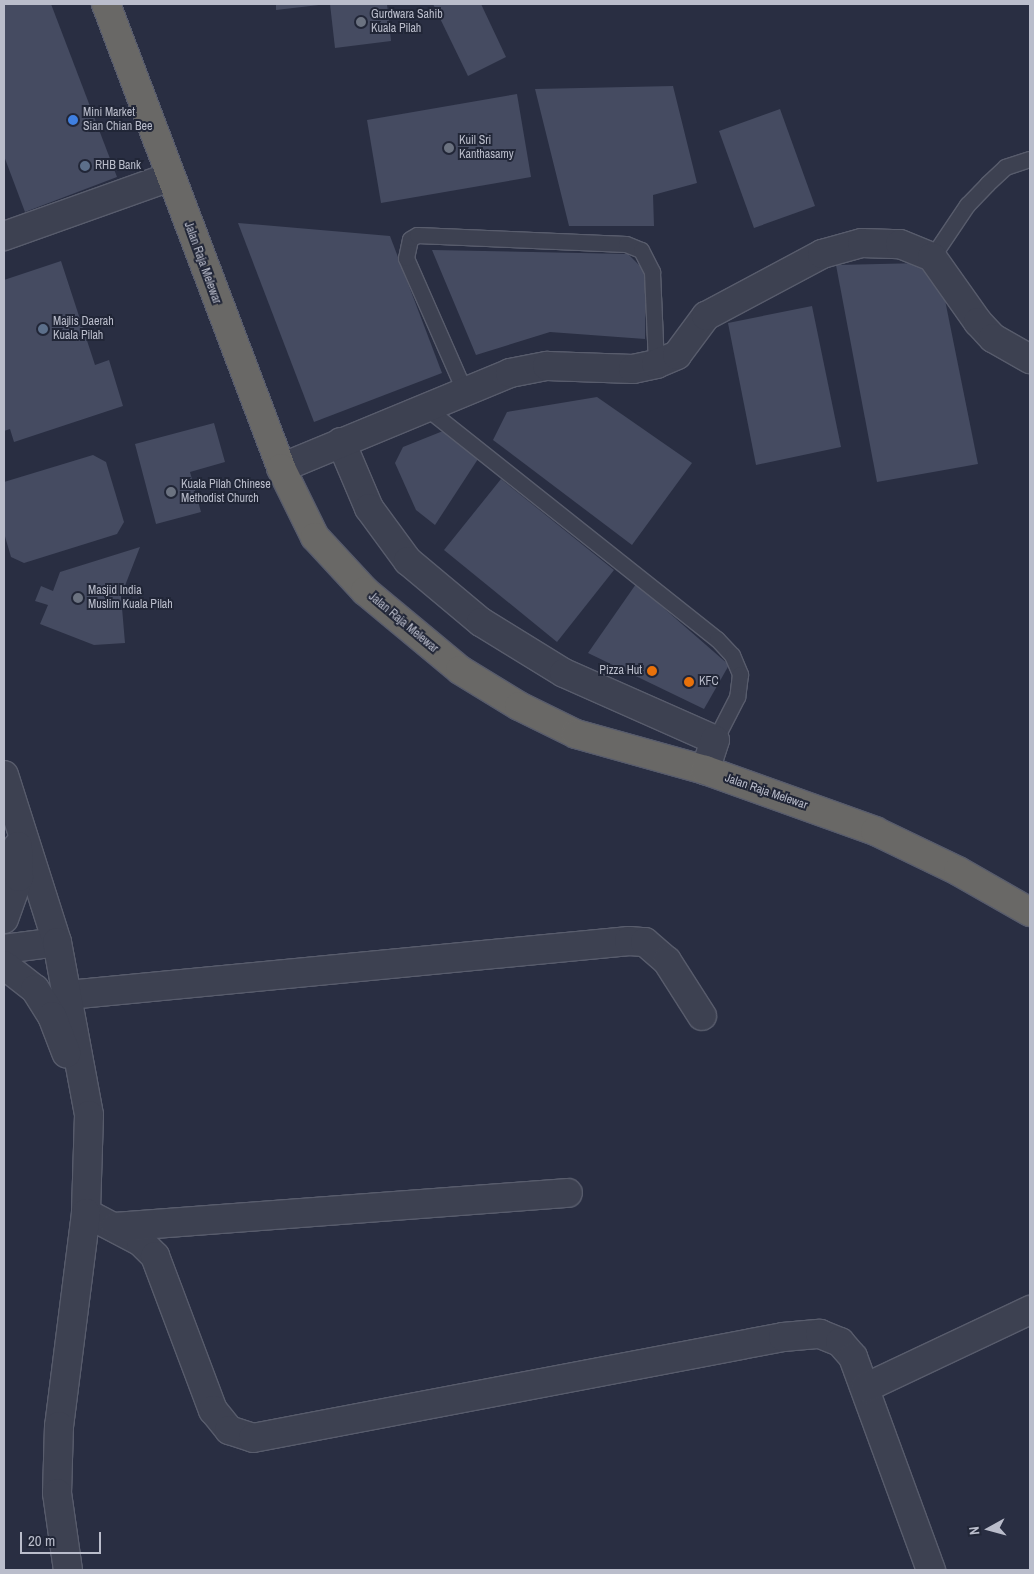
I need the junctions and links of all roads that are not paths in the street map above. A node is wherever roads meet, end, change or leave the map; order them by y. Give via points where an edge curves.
1 (106, 4) edge
2 (1030, 160) edge
3 (170, 177) junction
4 (5, 230) edge
5 (932, 257) junction
6 (1030, 359) edge
7 (656, 364) junction
8 (464, 390) junction
9 (426, 407) junction
10 (341, 442) junction
11 (281, 468) junction
12 (716, 740) junction
13 (705, 770) junction
14 (7, 785) edge
15 (1030, 912) edge
16 (4, 919) edge
17 (57, 942) junction
18 (4, 949) edge
19 (4, 965) edge
20 (68, 995) junction
21 (702, 1016) dead end
22 (90, 1136) junction
23 (568, 1193) dead end
24 (86, 1214) junction
25 (114, 1227) junction
26 (1030, 1310) edge
27 (865, 1388) junction
28 (62, 1564) edge
29 (931, 1570) edge

1 - 3 highway, Jalan Raja Melewar
2 - 5 lane via 1004,167 967,206
3 - 4 street
3 - 11 highway, Jalan Raja Melewar
5 - 6 street via 993,338
5 - 7 street via 900,244 862,243 822,254 706,316 677,355
7 - 8 street via 633,369 548,366 510,373
7 - 8 lane via 652,272 641,250 626,244 417,235 410,239 406,258
8 - 9 street
9 - 10 street
9 - 12 lane via 717,639 732,656 740,674 737,697
10 - 11 street
10 - 12 street via 369,508 408,561 448,598 564,673
11 - 13 highway, Jalan Raja Melewar via 315,537 365,590 460,670 519,706 576,734
12 - 13 street
13 - 15 highway, Jalan Raja Melewar via 875,831 958,870
14 - 16 street via 18,832 19,877
14 - 17 street
17 - 18 street
17 - 20 street
19 - 22 street via 35,989 52,1016
20 - 21 street via 629,941 645,942 667,961
20 - 22 street
22 - 24 street
23 - 25 street
24 - 25 street
24 - 28 street via 59,1426 57,1493
25 - 27 street via 141,1242 155,1256 213,1410 229,1430 238,1435 254,1438 803,1334 820,1334 840,1342 853,1357
26 - 27 street
27 - 29 street

